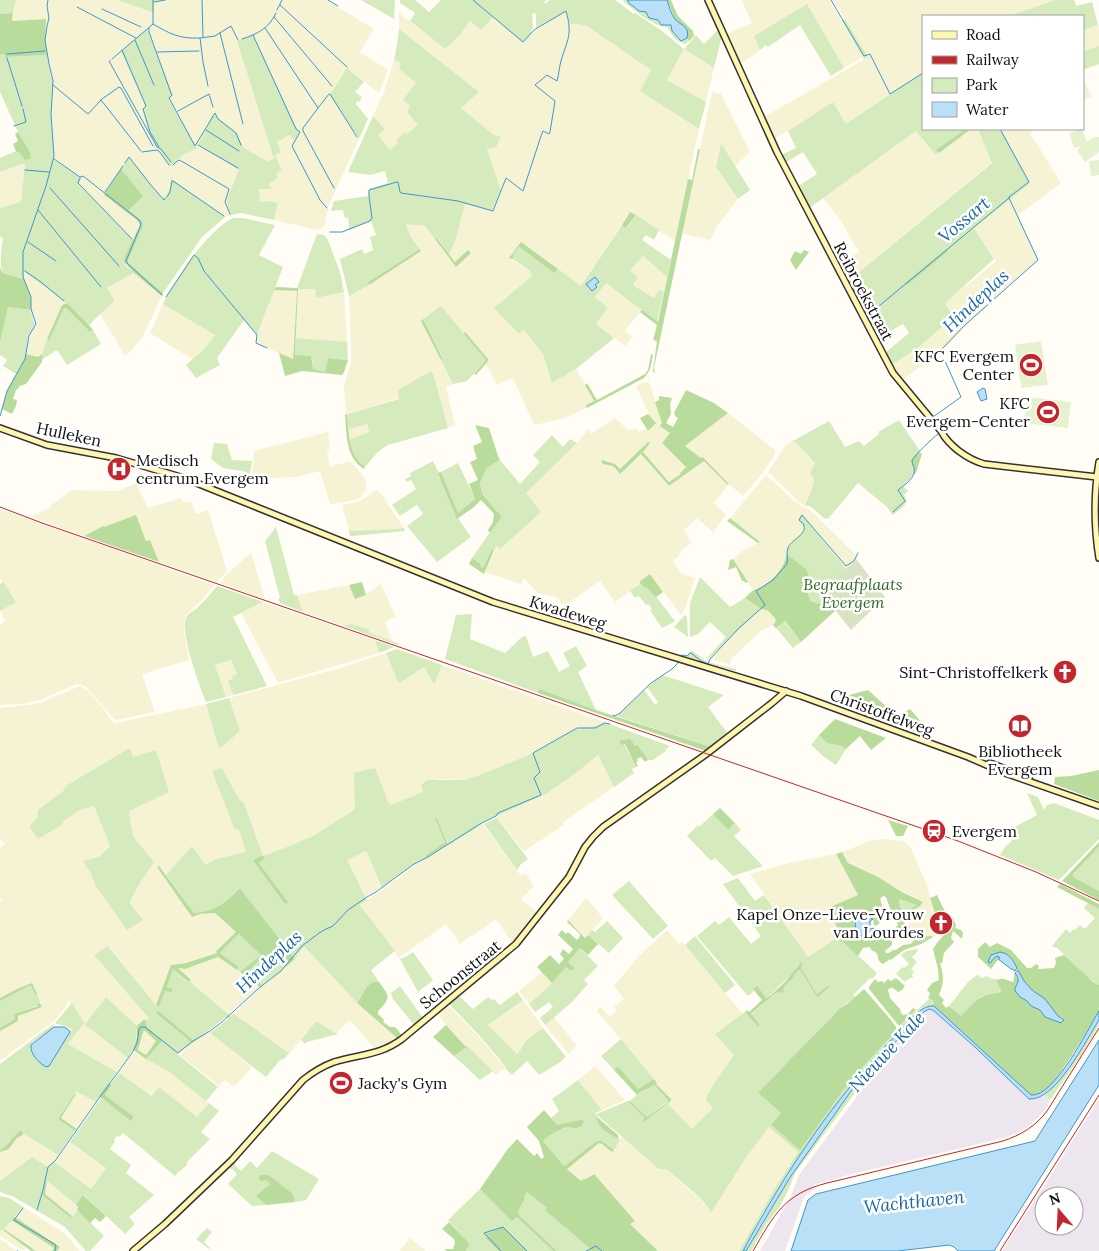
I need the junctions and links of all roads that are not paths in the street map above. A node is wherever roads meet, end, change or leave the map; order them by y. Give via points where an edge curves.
1 (708, 0) edge
2 (0, 428) edge
3 (1099, 462) edge
4 (1097, 477) junction
5 (348, 544) joint
6 (1099, 558) edge
7 (786, 691) junction
8 (1099, 806) edge
9 (133, 1251) edge

1 - 4 street, Reibroekstraat via 777,152 870,329 897,378 943,436 968,458 984,464
2 - 5 street, Hulleken via 47,445 102,454 160,471
3 - 4 street
4 - 6 street
5 - 7 street, Kwadeweg via 500,604
7 - 8 street, Christoffelweg
7 - 9 street, Schoonstraat via 705,755 603,827 589,842 564,884 516,944 402,1039 376,1052 332,1062 303,1080 232,1160

